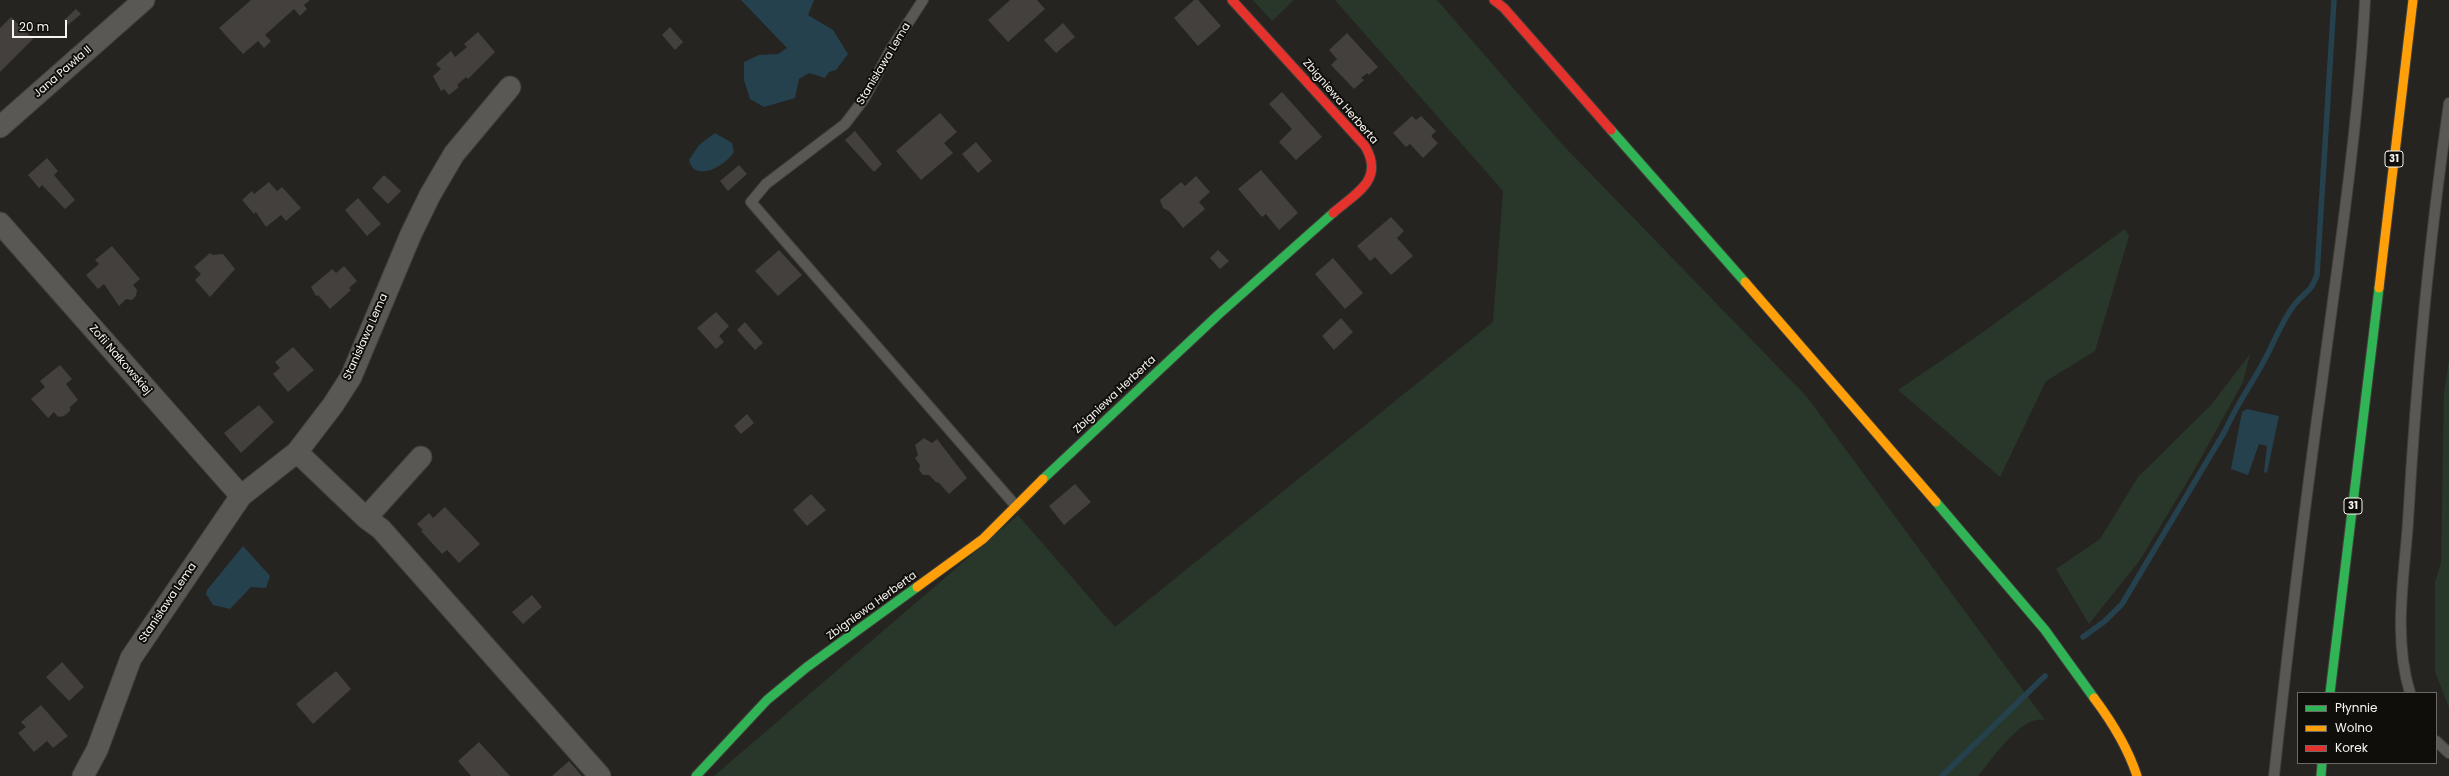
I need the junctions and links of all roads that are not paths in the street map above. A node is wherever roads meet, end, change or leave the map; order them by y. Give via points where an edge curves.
1 (144, 0) edge
2 (923, 0) edge
3 (1232, 0) edge
4 (1494, 0) edge
5 (2365, 0) edge
6 (2413, 0) edge
7 (1502, 4) edge
8 (510, 87) dead end
9 (2449, 103) edge
10 (0, 127) edge
11 (0, 223) edge
12 (297, 452) junction
13 (421, 457) dead end
14 (241, 496) junction
15 (1015, 505) junction
16 (366, 518) junction
17 (2330, 692) edge
18 (2410, 692) edge
19 (2437, 742) edge
20 (2449, 753) edge
21 (2322, 764) edge
22 (83, 776) edge
23 (600, 776) edge
24 (696, 776) edge
25 (2137, 776) edge
26 (2274, 776) edge
27 (2321, 776) edge

1 - 10 street, Jana Pawła II
2 - 15 lane, Stanisława Lema via 864,99 845,124 766,184 751,202
3 - 15 main road, Zbigniewa Herberta via 1365,146 1372,158 1374,170 1368,182 1218,315
4 - 7 main road
5 - 26 lane via 2361,84 2342,244 2320,393
6 - 17 main road, 31
7 - 25 main road via 1876,430 2045,630 2110,720 2132,761
8 - 12 street, Stanisława Lema via 454,154 411,234 351,377
9 - 18 lane via 2437,185 2411,452 2400,646
11 - 14 street, Zofii Nałkowskiej
12 - 14 street, Stanisława Lema
12 - 16 street
13 - 16 street
14 - 22 street, Stanisława Lema via 131,658 97,750
15 - 24 main road, Zbigniewa Herberta via 983,539 807,667 767,700
16 - 23 street via 382,529
19 - 20 lane
21 - 27 main road

